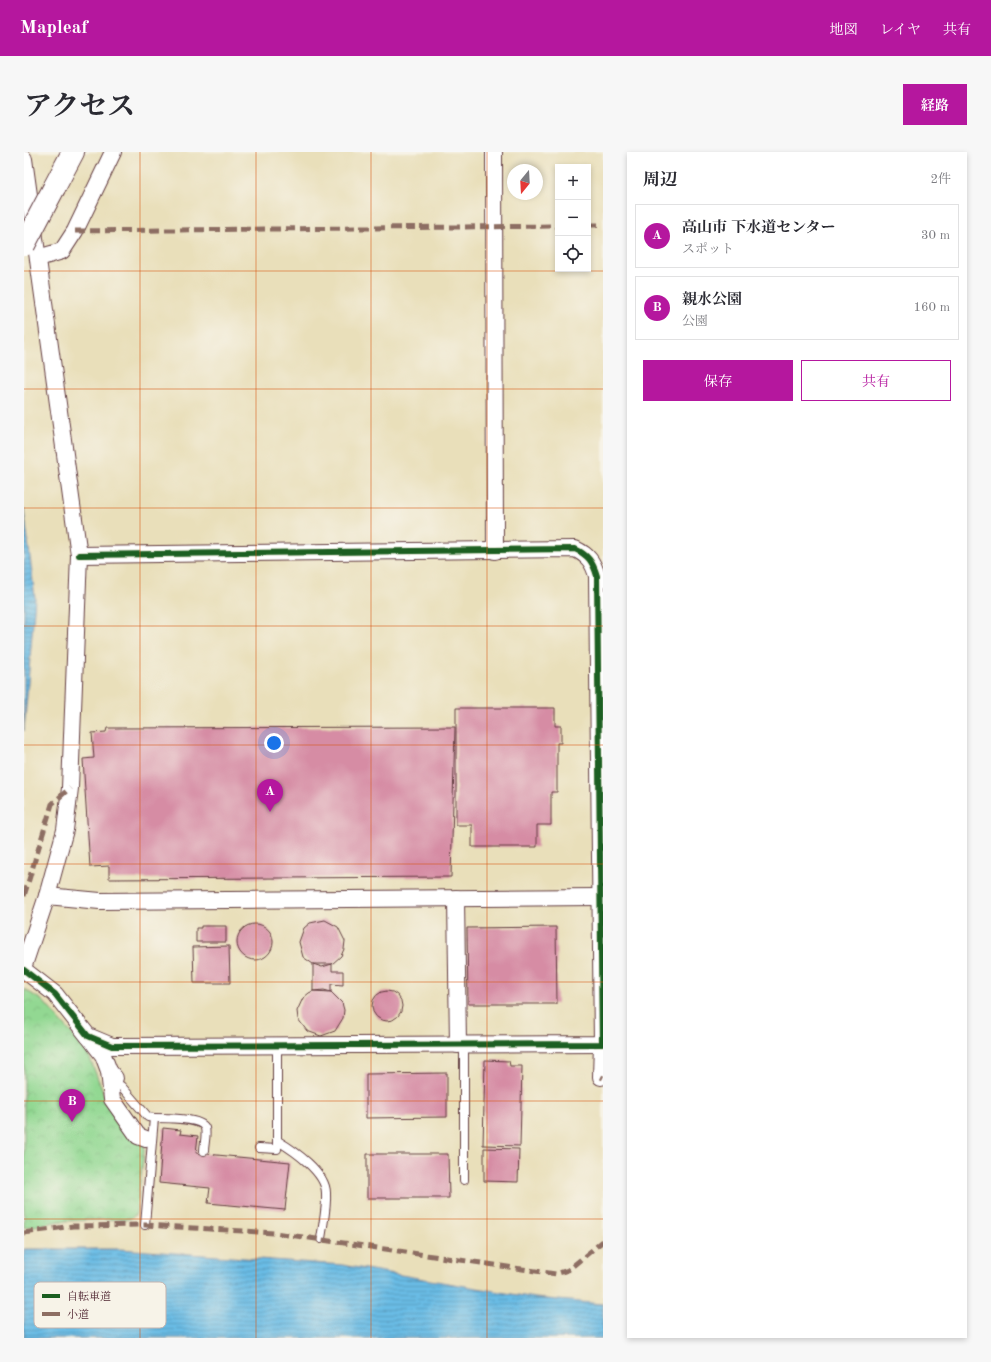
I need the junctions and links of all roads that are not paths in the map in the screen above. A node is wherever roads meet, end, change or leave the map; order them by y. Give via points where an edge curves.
1 (35, 152) edge
2 (73, 152) edge
3 (113, 152) edge
4 (494, 152) edge
5 (25, 165) edge
6 (31, 251) edge
7 (495, 551) junction
8 (79, 555) junction
9 (47, 896) junction
10 (599, 897) junction
11 (456, 898) junction
12 (24, 965) edge
13 (24, 970) edge
14 (88, 1036) junction
15 (602, 1044) junction
16 (277, 1045) junction
17 (461, 1045) junction
18 (109, 1071) junction
19 (601, 1077) dead end
20 (121, 1086) joint
21 (154, 1118) junction
22 (146, 1139) dead end
23 (278, 1141) junction
24 (259, 1148) dead end
25 (204, 1151) dead end
26 (464, 1180) dead end
27 (145, 1225) dead end
28 (321, 1239) dead end

1 - 5 street
2 - 6 main road, bridge
3 - 6 street via 62,251
4 - 7 street
5 - 6 street
6 - 8 street
7 - 8 street
7 - 10 street via 575,549 594,564 597,576
8 - 9 street via 70,788 64,830
9 - 11 street via 100,901
9 - 12 street
10 - 11 street
10 - 15 street
11 - 17 street
13 - 14 street via 55,994
14 - 16 street via 112,1046
14 - 18 street via 103,1055
15 - 17 street
15 - 19 street
16 - 17 street
16 - 23 lane
17 - 26 lane
18 - 20 street
18 - 22 street via 112,1099 138,1136
20 - 21 lane via 148,1117
21 - 25 lane via 196,1121 203,1124
21 - 27 lane
23 - 24 lane via 278,1149
23 - 28 lane via 297,1152 319,1175 326,1192

